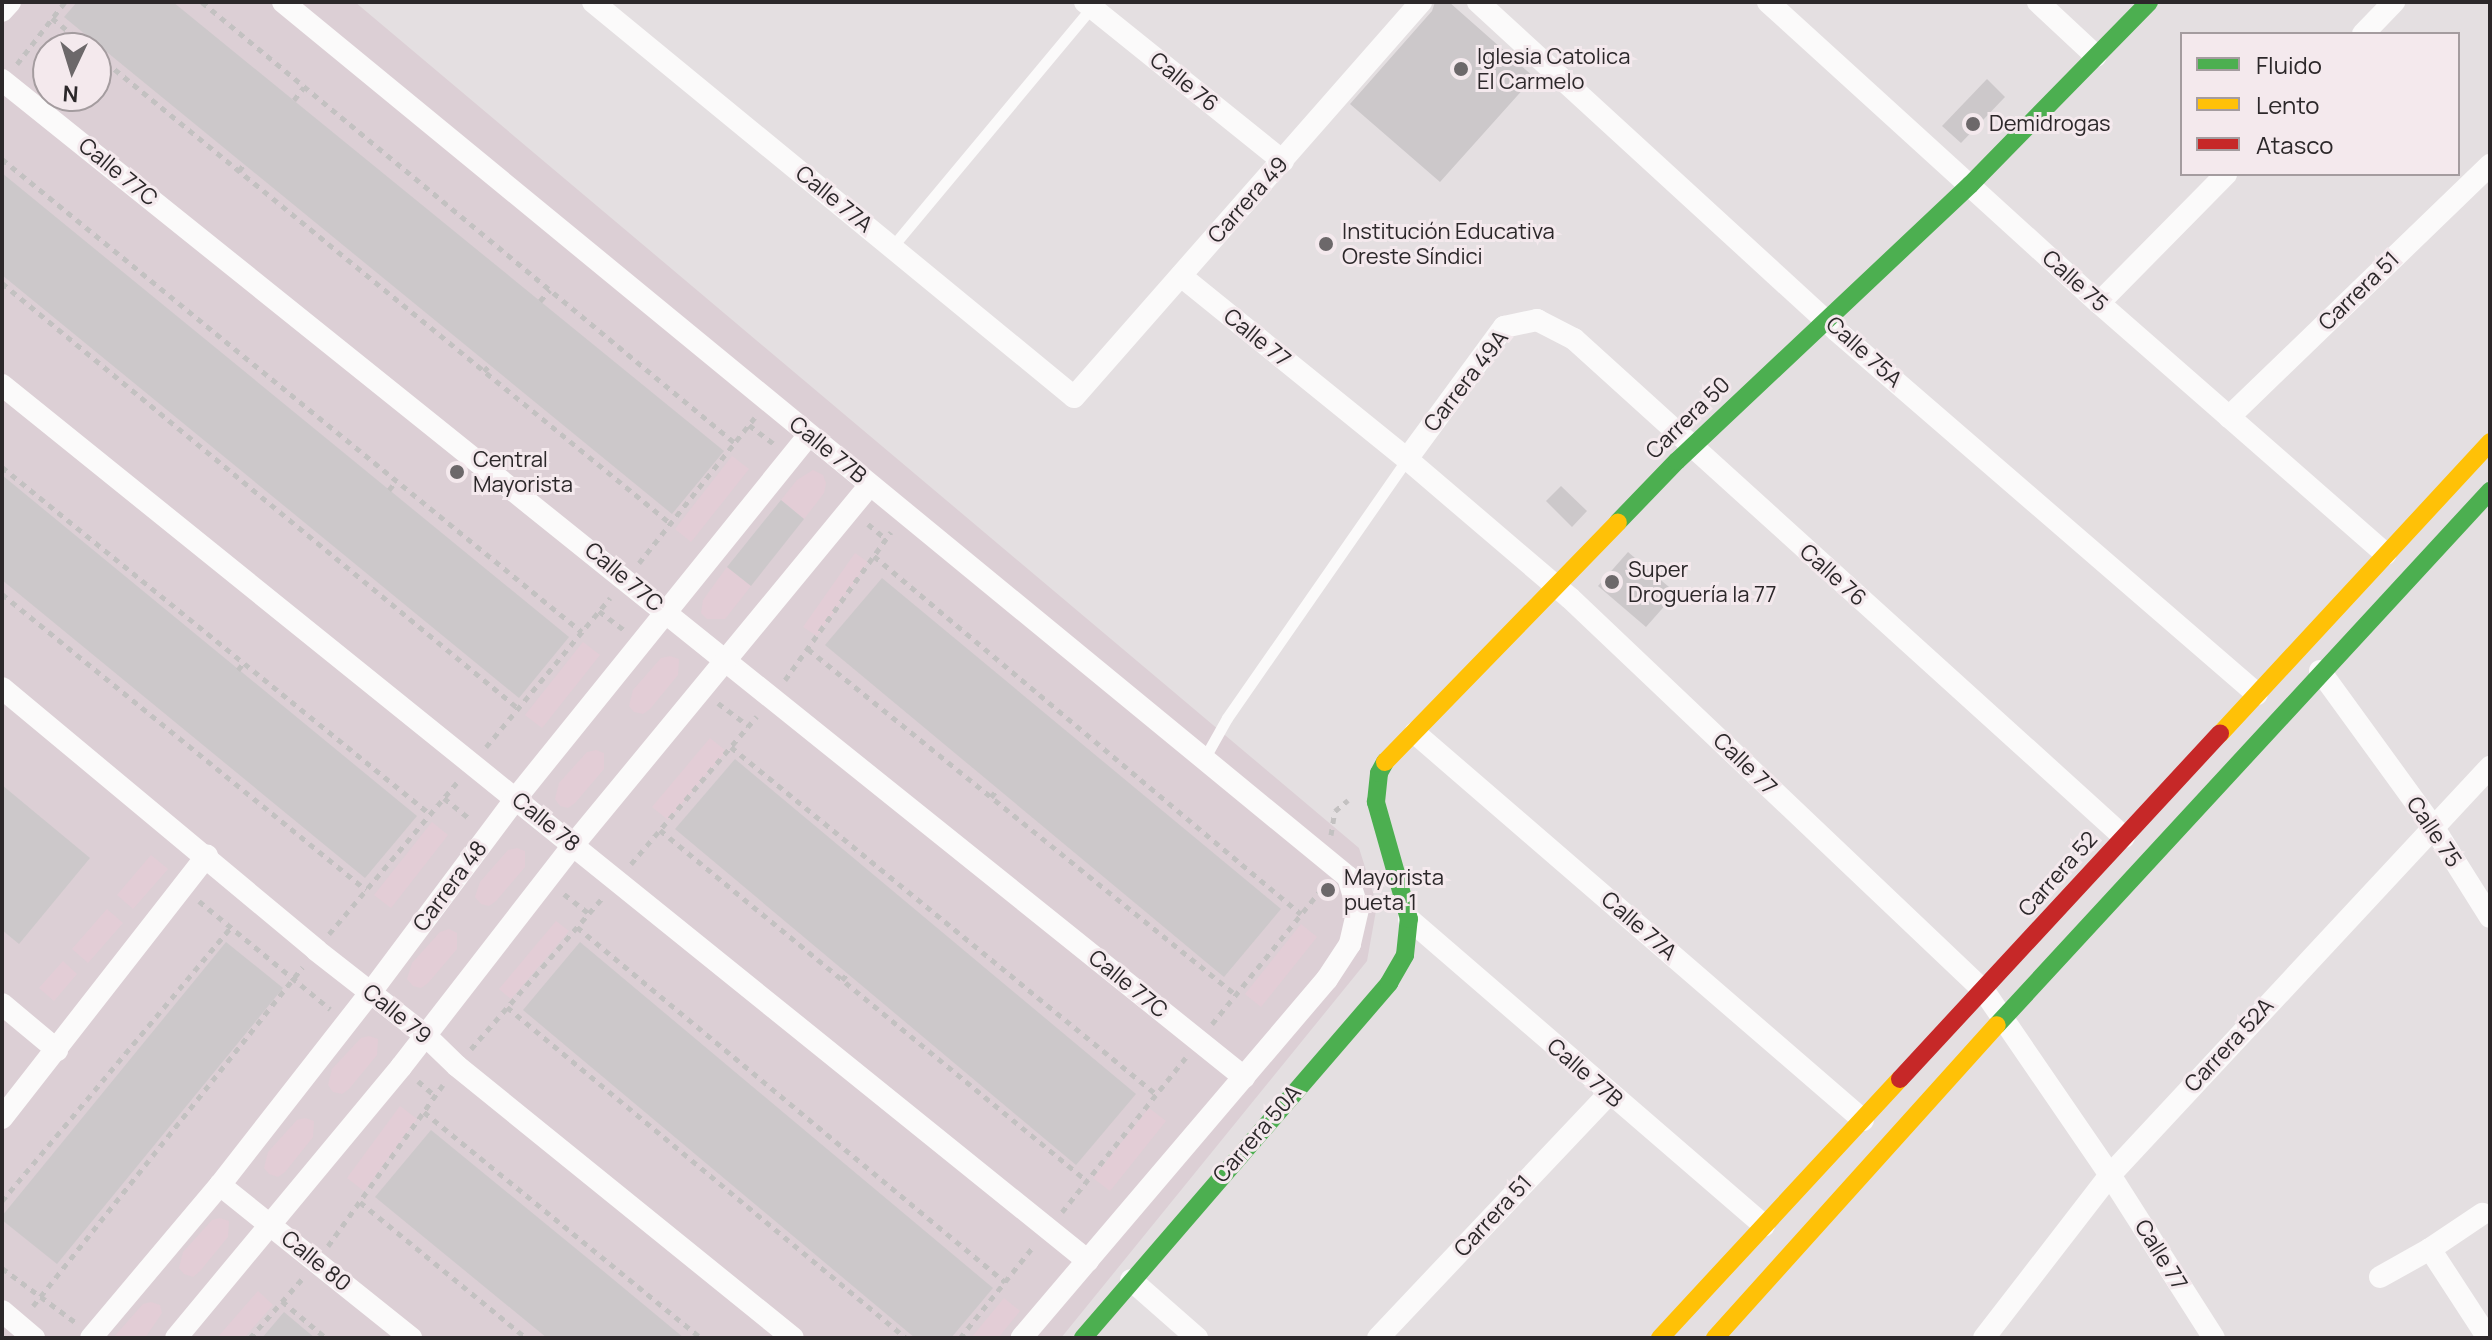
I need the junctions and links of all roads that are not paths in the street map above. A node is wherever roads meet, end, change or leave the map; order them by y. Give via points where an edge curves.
1 (10, 2) edge
2 (283, 2) edge
3 (593, 2) edge
4 (1421, 2) edge
5 (1478, 2) edge
6 (1768, 2) edge
7 (2038, 2) edge
8 (2149, 2) edge
9 (2394, 2) edge
10 (1088, 5) edge
11 (2, 11) edge
12 (2365, 32) edge
13 (2096, 56) junction
14 (3, 80) edge
15 (1283, 161) junction
16 (2490, 165) edge
17 (2224, 176) edge
18 (1970, 185) junction
19 (892, 247) junction
20 (1181, 276) junction
21 (2099, 303) junction
22 (1827, 319) junction
23 (1537, 320) joint
24 (2, 385) edge
25 (1074, 397) joint
26 (2229, 417) junction
27 (809, 435) junction
28 (2490, 442) edge
29 (1692, 448) junction
30 (1407, 459) junction
31 (870, 485) junction
32 (2490, 491) edge
33 (2386, 554) junction
34 (1555, 587) junction
35 (666, 613) junction
36 (725, 660) junction
37 (2320, 671) junction
38 (2, 688) edge
39 (2257, 694) junction
40 (1415, 733) junction
41 (1204, 759) junction
42 (2490, 767) edge
43 (516, 798) junction
44 (2434, 828) junction
45 (2124, 837) junction
46 (574, 844) junction
47 (207, 856) junction
48 (2490, 917) edge
49 (1409, 919) junction
50 (1984, 991) junction
51 (371, 992) junction
52 (2, 1004) edge
53 (2002, 1019) junction
54 (426, 1036) junction
55 (57, 1050) junction
56 (1244, 1077) junction
57 (1609, 1094) junction
58 (2, 1118) edge
59 (1863, 1120) junction
60 (2110, 1175) junction
61 (220, 1185) junction
62 (2482, 1214) dead end
63 (1764, 1225) junction
64 (271, 1226) junction
65 (2430, 1249) junction
66 (1088, 1261) junction
67 (2380, 1277) dead end
68 (1131, 1280) junction
69 (92, 1337) edge
70 (1987, 1337) edge
71 (176, 1338) edge
72 (411, 1338) edge
73 (793, 1338) edge
74 (1022, 1338) edge
75 (1083, 1338) edge
76 (1197, 1338) edge
77 (1378, 1338) edge
78 (1660, 1338) edge
79 (1715, 1338) edge
80 (2214, 1338) edge
81 (2488, 1338) edge

1 - 11 street
2 - 27 street, Calle 77B
3 - 19 street, Calle 77A
4 - 15 street, Carrera 49
5 - 22 street, Calle 75A
6 - 18 street, Calle 75
7 - 13 street
8 - 13 main road, Carrera 50
9 - 12 street
10 - 15 street, Calle 76
10 - 19 lane
13 - 18 main road, Carrera 50
14 - 35 street, Calle 77C
15 - 20 street, Carrera 49
16 - 26 street, Carrera 51
17 - 21 street
18 - 21 street, Calle 75
18 - 22 main road, Carrera 50
19 - 25 street, Calle 77A
20 - 25 street, Carrera 49
20 - 30 street, Calle 77
21 - 26 street, Calle 75
22 - 29 main road, Carrera 50
22 - 39 street, Calle 75A
23 - 29 street, Calle 76 via 1574,339
23 - 30 street, Carrera 49A via 1504,327
24 - 43 street, Calle 78
26 - 33 street, Calle 75
27 - 31 street, Calle 77B
27 - 35 street, Carrera 48
28 - 33 main road, Carrera 52
29 - 34 main road, Carrera 50
29 - 45 street, Calle 76
30 - 34 street, Calle 77
30 - 41 lane
31 - 36 street
31 - 41 street, Calle 77B
32 - 37 main road
33 - 39 main road, Carrera 52
34 - 40 main road, Carrera 50
34 - 50 street, Calle 77
35 - 36 street, Calle 77C
35 - 43 street, Carrera 48
36 - 46 street
36 - 56 street, Calle 77C
37 - 44 street, Calle 75
37 - 53 main road
38 - 47 street, Calle 79
39 - 45 main road, Carrera 52
40 - 49 main road, Carrera 50 via 1387,757 1376,802
40 - 59 street, Calle 77A
41 - 56 street, Calle 77B via 1348,877 1358,909 1350,944 1327,979
42 - 44 street, Carrera 52A
43 - 46 street, Calle 78
43 - 51 street, Carrera 48
44 - 48 street, Calle 75
44 - 60 street, Carrera 52A
45 - 50 main road, Carrera 52
46 - 54 street
46 - 66 street, Calle 78
47 - 51 street, Calle 79
47 - 55 street
49 - 57 street, Calle 77B
49 - 68 main road, Carrera 50A via 1405,955 1389,983
50 - 53 street, Calle 77
50 - 59 main road, Carrera 52
51 - 54 street, Calle 79
51 - 61 street, Carrera 48
52 - 55 street
53 - 60 street, Calle 77
53 - 79 main road
54 - 64 street
54 - 73 street, Calle 79
55 - 58 street
56 - 66 street
57 - 63 street, Calle 77B
57 - 77 street, Carrera 51
59 - 63 main road, Carrera 52
60 - 70 street, Carrera 52A
60 - 80 street, Calle 77
61 - 64 street, Calle 80
61 - 69 street, Carrera 48
62 - 65 street
63 - 78 main road, Carrera 52
64 - 71 street
64 - 72 street, Calle 80
65 - 67 street
65 - 81 street
66 - 74 street
68 - 75 main road, Carrera 50A
68 - 76 street

